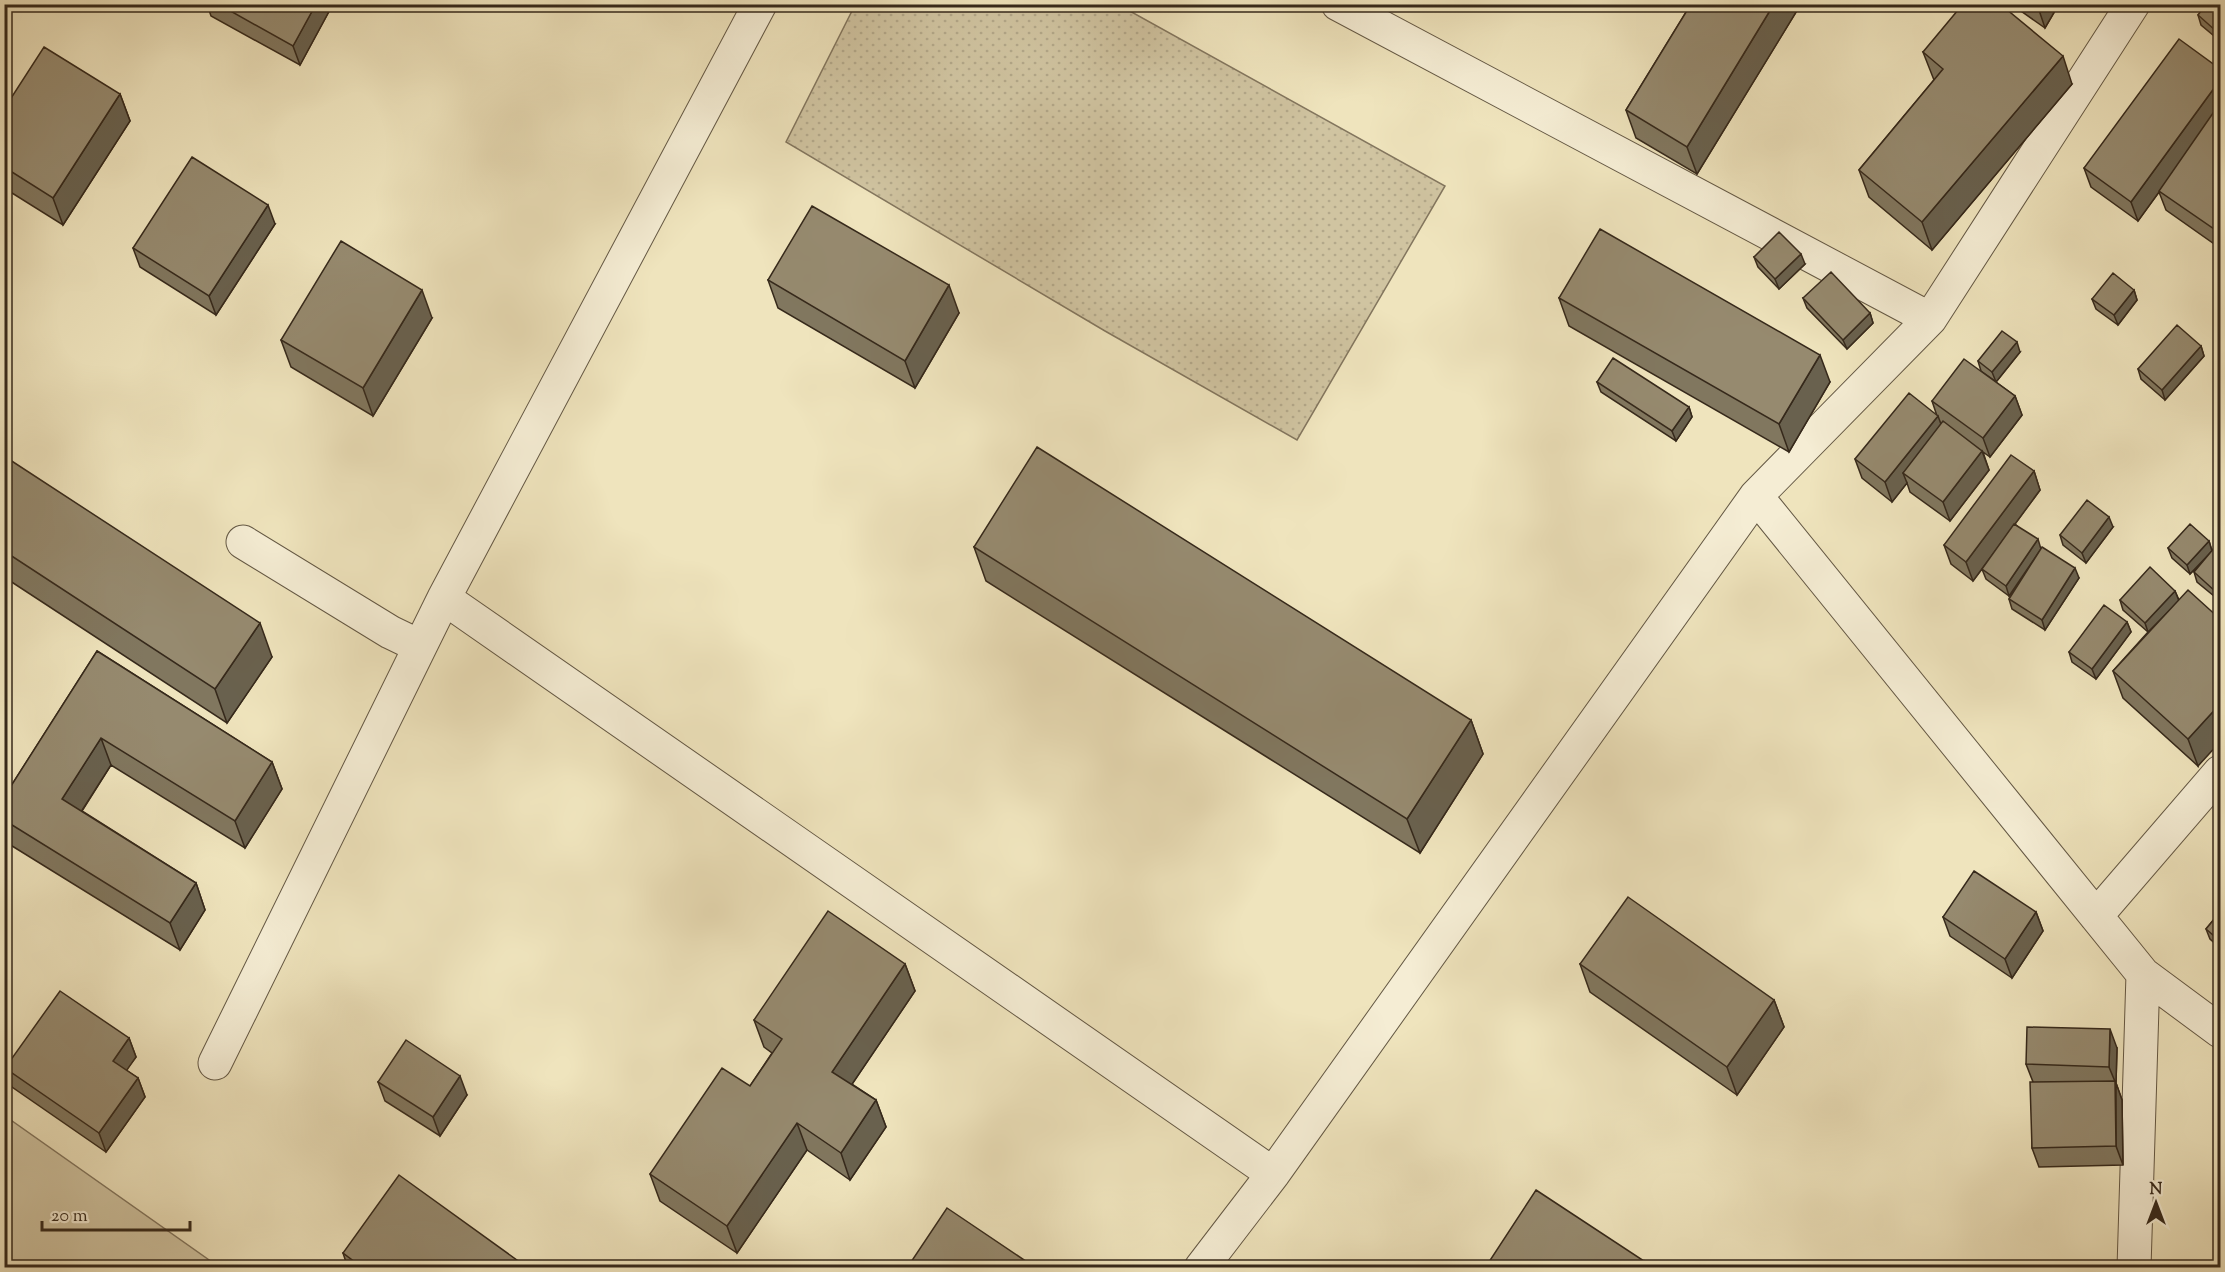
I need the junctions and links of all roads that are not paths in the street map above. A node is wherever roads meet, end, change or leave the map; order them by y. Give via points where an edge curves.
1 (760, 4) edge
2 (1338, 4) edge
3 (2133, 4) edge
4 (1930, 319) junction
5 (1756, 496) junction
6 (243, 542) dead end
7 (444, 598) junction
8 (419, 646) junction
9 (2220, 772) edge
10 (2096, 916) junction
11 (2143, 974) junction
12 (2220, 1031) edge
13 (215, 1063) dead end
14 (1273, 1174) junction
15 (1202, 1268) edge
16 (2134, 1268) edge

1 - 7 street
2 - 4 street
3 - 4 street
4 - 5 street
5 - 10 street
5 - 14 street
6 - 8 street
7 - 8 street
7 - 14 street
8 - 13 street
9 - 10 street
10 - 11 street
11 - 12 street
11 - 16 street
14 - 15 street

